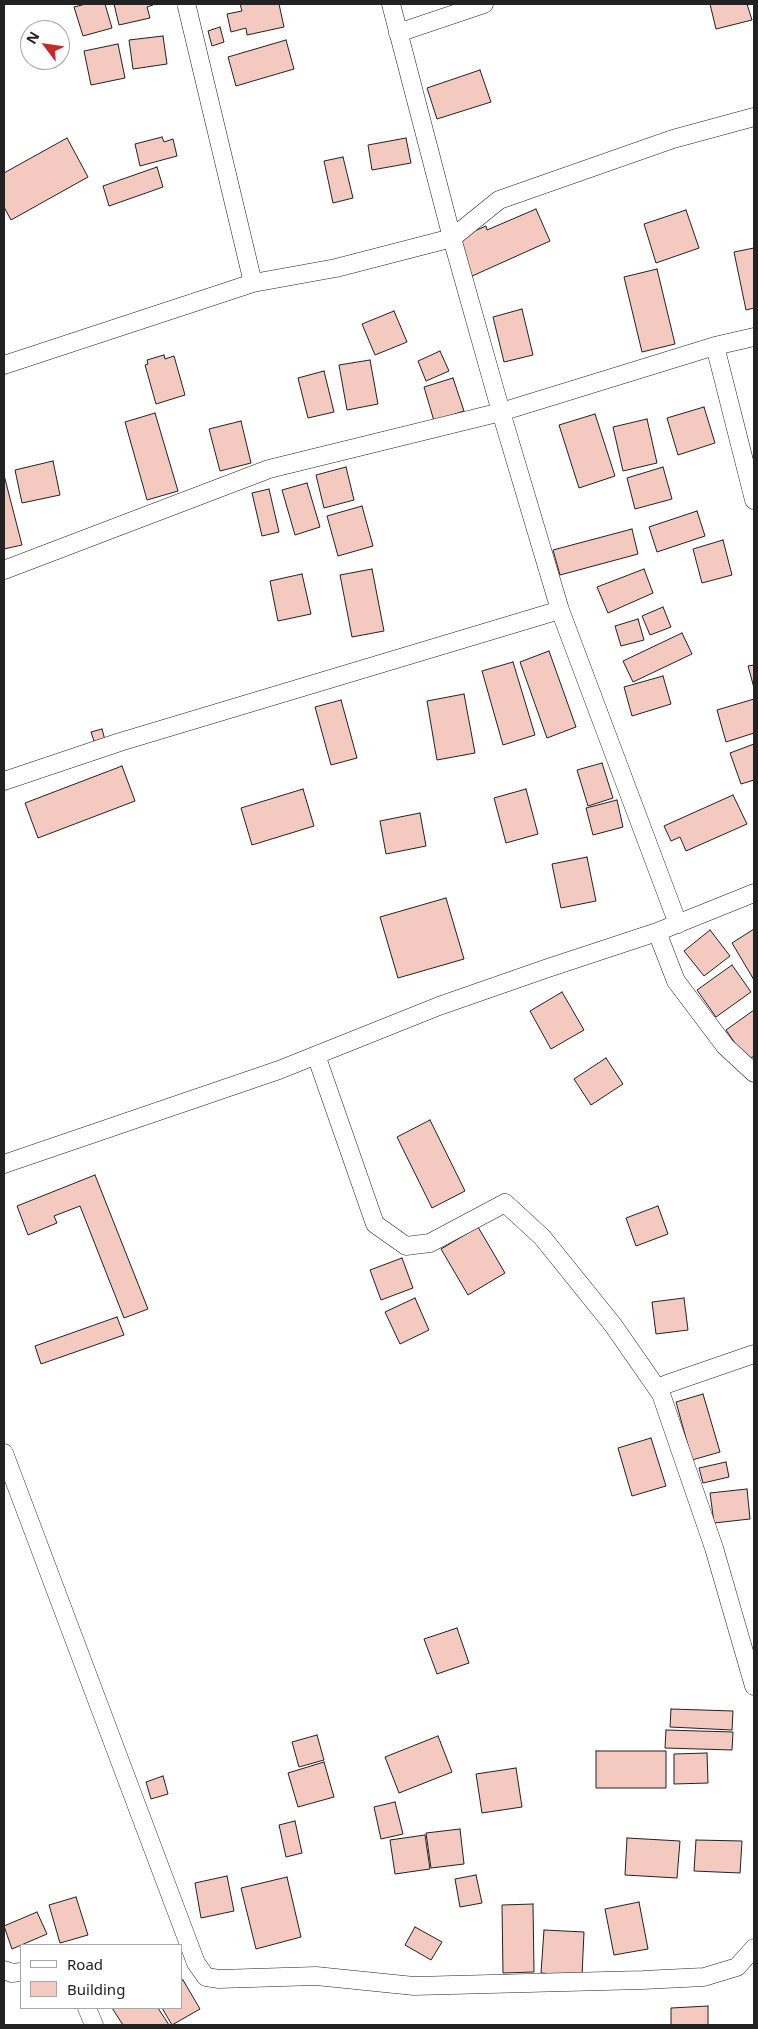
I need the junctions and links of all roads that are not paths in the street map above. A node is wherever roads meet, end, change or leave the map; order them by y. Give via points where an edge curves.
1 (391, 4) edge
2 (484, 4) edge
3 (187, 7) dead end
4 (398, 33) junction
5 (754, 117) edge
6 (452, 238) junction
7 (253, 283) junction
8 (754, 338) edge
9 (715, 346) junction
10 (4, 365) edge
11 (501, 412) junction
12 (754, 500) edge
13 (4, 570) edge
14 (560, 610) junction
15 (4, 781) edge
16 (754, 893) edge
17 (678, 924) junction
18 (657, 932) junction
19 (316, 1055) junction
20 (754, 1074) edge
21 (4, 1164) edge
22 (754, 1354) edge
23 (661, 1394) junction
24 (4, 1453) edge
25 (754, 1686) edge
26 (754, 1948) edge
27 (4, 1970) edge
28 (20, 1972) edge
29 (87, 2009) edge
30 (94, 2025) edge

1 - 4 street
2 - 4 street
3 - 7 street
4 - 6 street
5 - 6 street via 673,139 499,200
6 - 7 street via 336,268
6 - 11 street
7 - 10 street
8 - 9 street
9 - 11 street
9 - 12 street
11 - 13 street via 269,469
11 - 14 street
14 - 15 street via 120,742
14 - 17 street
16 - 17 street
17 - 18 street
18 - 19 street via 448,1003
18 - 20 street via 676,981 725,1046
19 - 21 street
19 - 23 street via 376,1224 406,1246 430,1242 505,1203 542,1237 613,1325
22 - 23 street via 668,1384 662,1388
23 - 25 street via 714,1548
24 - 26 street via 196,1963 206,1977 316,1976 414,1986 704,1977 736,1967
27 - 28 street
29 - 30 street

